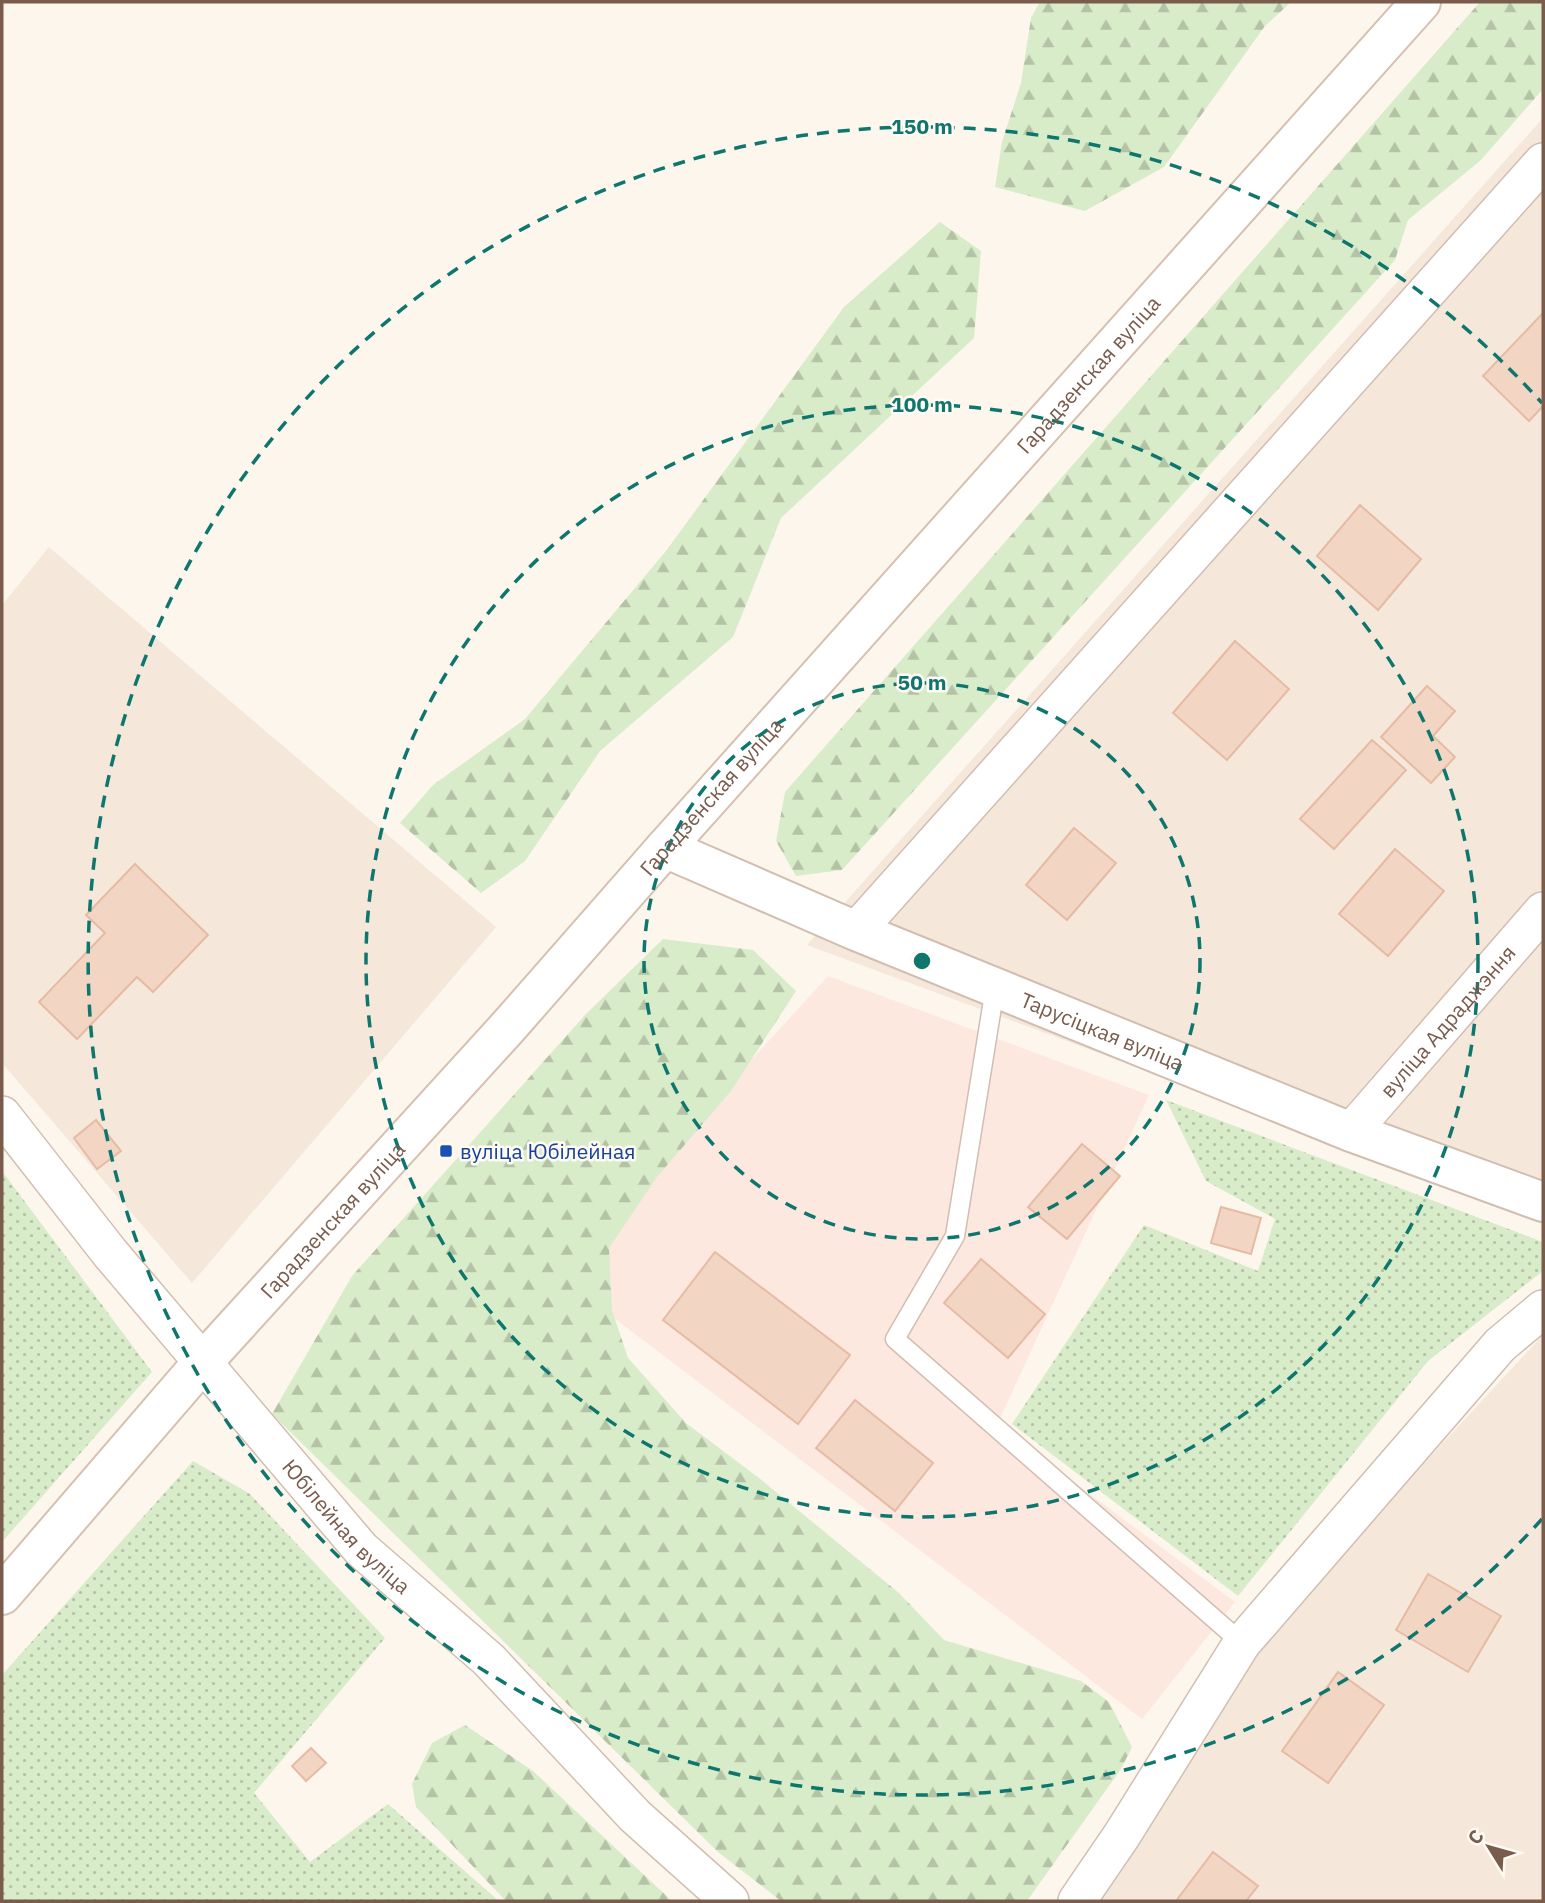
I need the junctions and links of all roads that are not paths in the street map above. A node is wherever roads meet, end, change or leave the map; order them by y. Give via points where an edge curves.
1 (1421, 2) edge
2 (1543, 162) edge
3 (665, 848) junction
4 (1543, 911) edge
5 (856, 931) junction
6 (995, 988) junction
7 (2, 1115) edge
8 (1351, 1132) junction
9 (1543, 1202) edge
10 (1543, 1308) edge
11 (202, 1363) junction
12 (2, 1595) edge
13 (1242, 1643) junction
14 (730, 1901) edge
15 (1077, 1901) edge

1 - 3 main road, Гарадзенская вуліца
2 - 5 street
3 - 5 main road, Тарусіцкая вуліца
3 - 11 main road, Гарадзенская вуліца
4 - 8 street, вуліца Адраджэння
5 - 6 main road, Тарусіцкая вуліца
6 - 8 main road, Тарусіцкая вуліца
6 - 13 lane via 955,1236 895,1339
7 - 11 street, Юбілейная вуліца
8 - 9 main road, Тарусіцкая вуліца
10 - 13 street via 1500,1345
11 - 12 main road, Гарадзенская вуліца
11 - 14 street, Юбілейная вуліца via 361,1549 489,1660 635,1816
13 - 15 street

